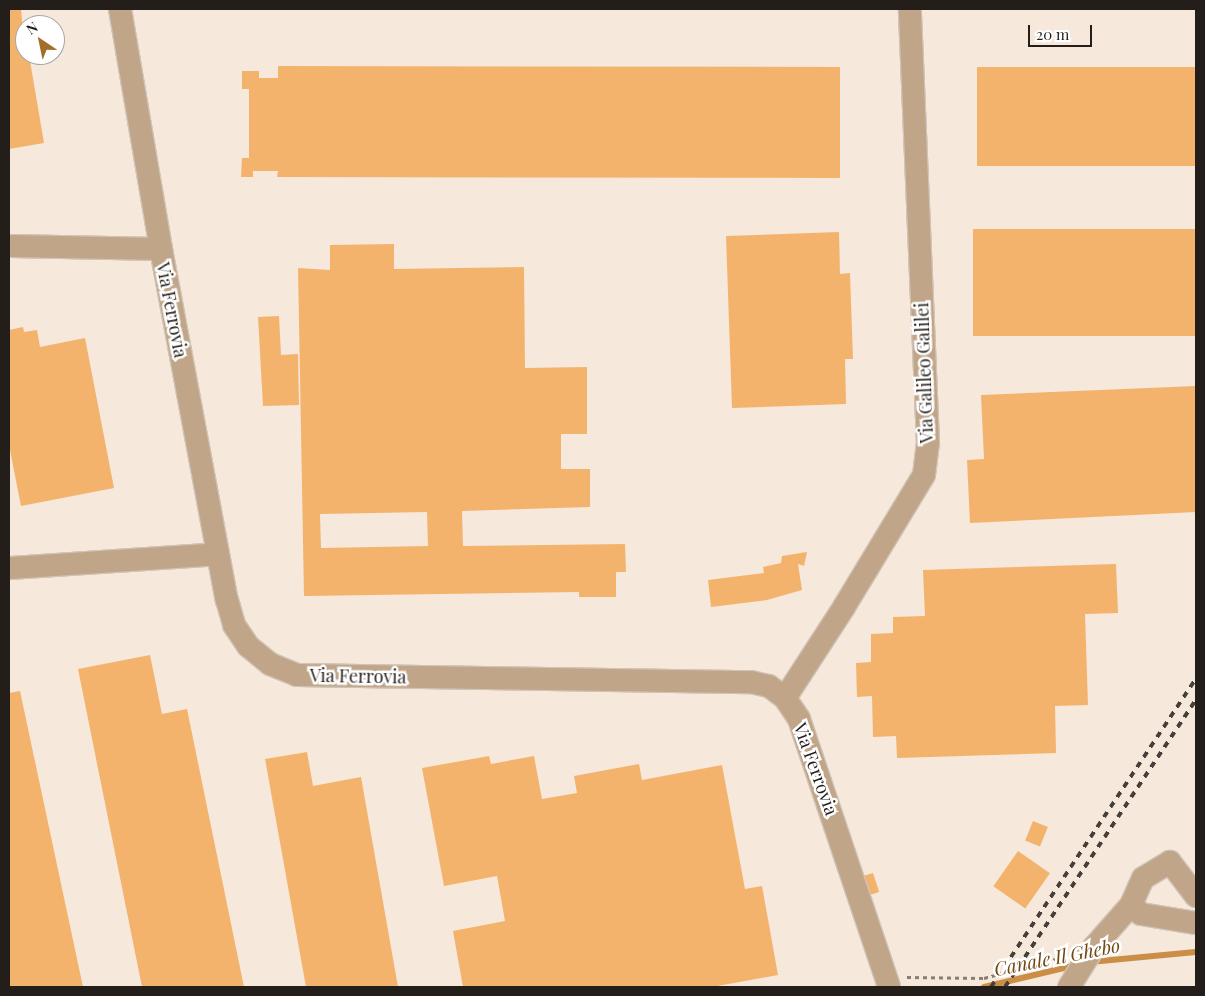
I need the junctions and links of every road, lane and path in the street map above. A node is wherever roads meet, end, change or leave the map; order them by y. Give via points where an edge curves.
1 (120, 9) edge
2 (137, 9) edge
3 (910, 9) edge
4 (9, 246) edge
5 (161, 249) junction
6 (218, 554) junction
7 (9, 568) edge
8 (785, 698) junction
9 (1196, 896) edge
10 (1131, 906) junction
11 (1196, 924) edge
12 (1037, 965) dead end
13 (1075, 981) edge
14 (889, 986) edge

1 - 2 street
1 - 5 street, Via Ferrovia
3 - 8 street, Via Galileo Galilei via 928,443 924,475
4 - 5 street
5 - 6 street, Via Ferrovia
6 - 7 street
6 - 8 street, Via Ferrovia via 234,626 248,646 270,664 297,675 751,682 770,686
8 - 14 street, Via Ferrovia via 799,719 815,760
9 - 10 street via 1170,862 1143,878
10 - 11 street via 1141,914
10 - 13 street via 1094,947
12 - 14 path via 984,978 908,976

